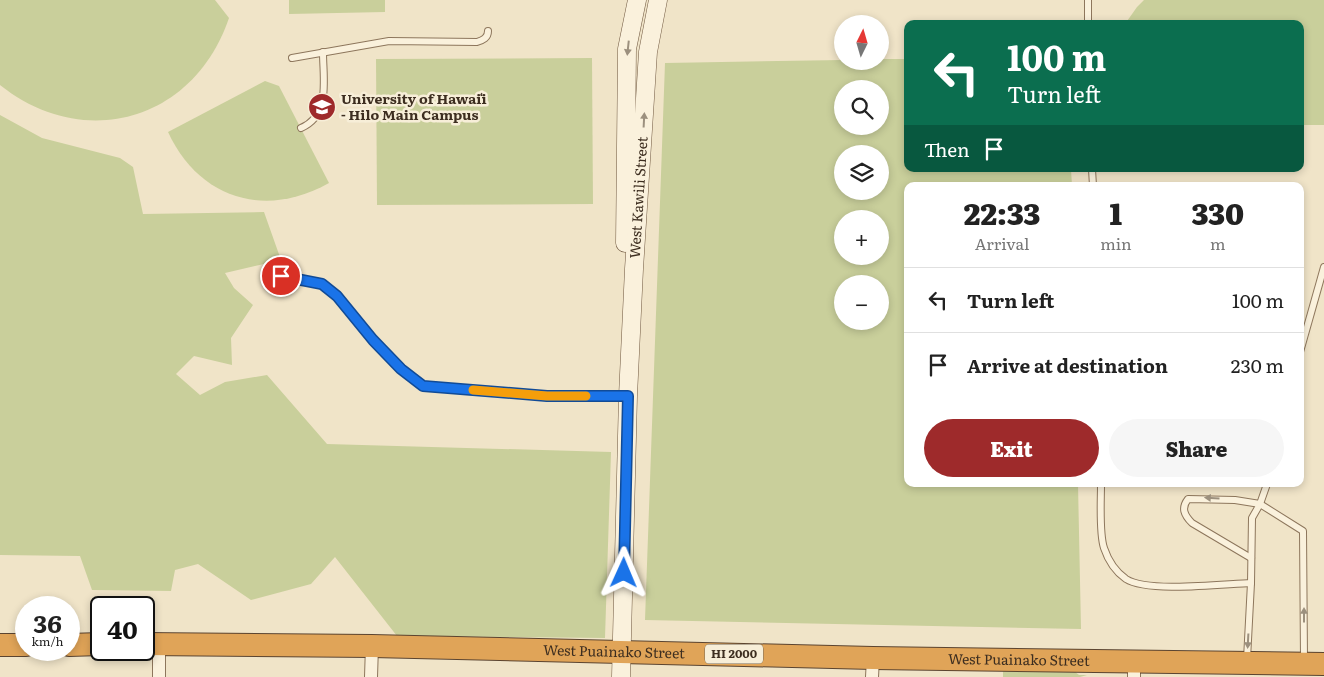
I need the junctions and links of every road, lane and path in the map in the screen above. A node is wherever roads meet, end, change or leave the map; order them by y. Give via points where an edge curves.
1 (637, 0) edge
2 (658, 0) edge
3 (1088, 0) edge
4 (1088, 20) edge
5 (488, 31) dead end
6 (323, 52) junction
7 (292, 58) dead end
8 (301, 128) dead end
9 (1324, 267) edge
10 (281, 276) dead end
11 (1304, 338) edge
12 (628, 396) junction
13 (1101, 487) edge
14 (1266, 487) edge
15 (1260, 504) junction
16 (1251, 558) junction
17 (1251, 583) junction
18 (0, 644) edge
19 (15, 644) edge
20 (155, 644) edge
21 (372, 646) junction
22 (622, 651) junction
23 (155, 660) edge
24 (1247, 663) junction
25 (1314, 664) edge
26 (872, 668) edge
27 (1134, 669) edge
28 (159, 677) edge
29 (371, 677) edge
30 (622, 677) edge

1 -> 12 street, West Kawili Street via 627,49 624,269
12 -> 2 street, West Kawili Street via 648,52
3 - 4 lane
5 - 6 lane via 484,39 477,42 389,41
6 - 7 lane
6 - 8 lane via 322,107 314,120
9 - 11 lane
10 - 12 lane via 322,284 337,296 401,369 423,386 547,396
12 - 22 street, West Kawili Street
13 - 17 lane via 1104,548 1113,567 1127,580 1166,587
14 - 15 lane
15 - 16 lane via 1252,518
15 -> 16 lane via 1194,498 1188,499 1184,508 1185,516 1192,523
25 -> 15 lane via 1303,531
16 - 17 lane
17 -> 24 lane
18 - 19 highway
20 - 21 highway, West Puainako Street / HI 2000
21 - 22 highway, West Puainako Street / HI 2000
21 - 29 street
22 - 26 highway, West Puainako Street / HI 2000
22 - 30 street, West Kawili Street
23 - 28 street
24 - 25 highway, West Puainako Street / HI 2000
24 - 27 highway, West Puainako Street / HI 2000
26 - 27 highway, West Puainako Street / HI 2000

